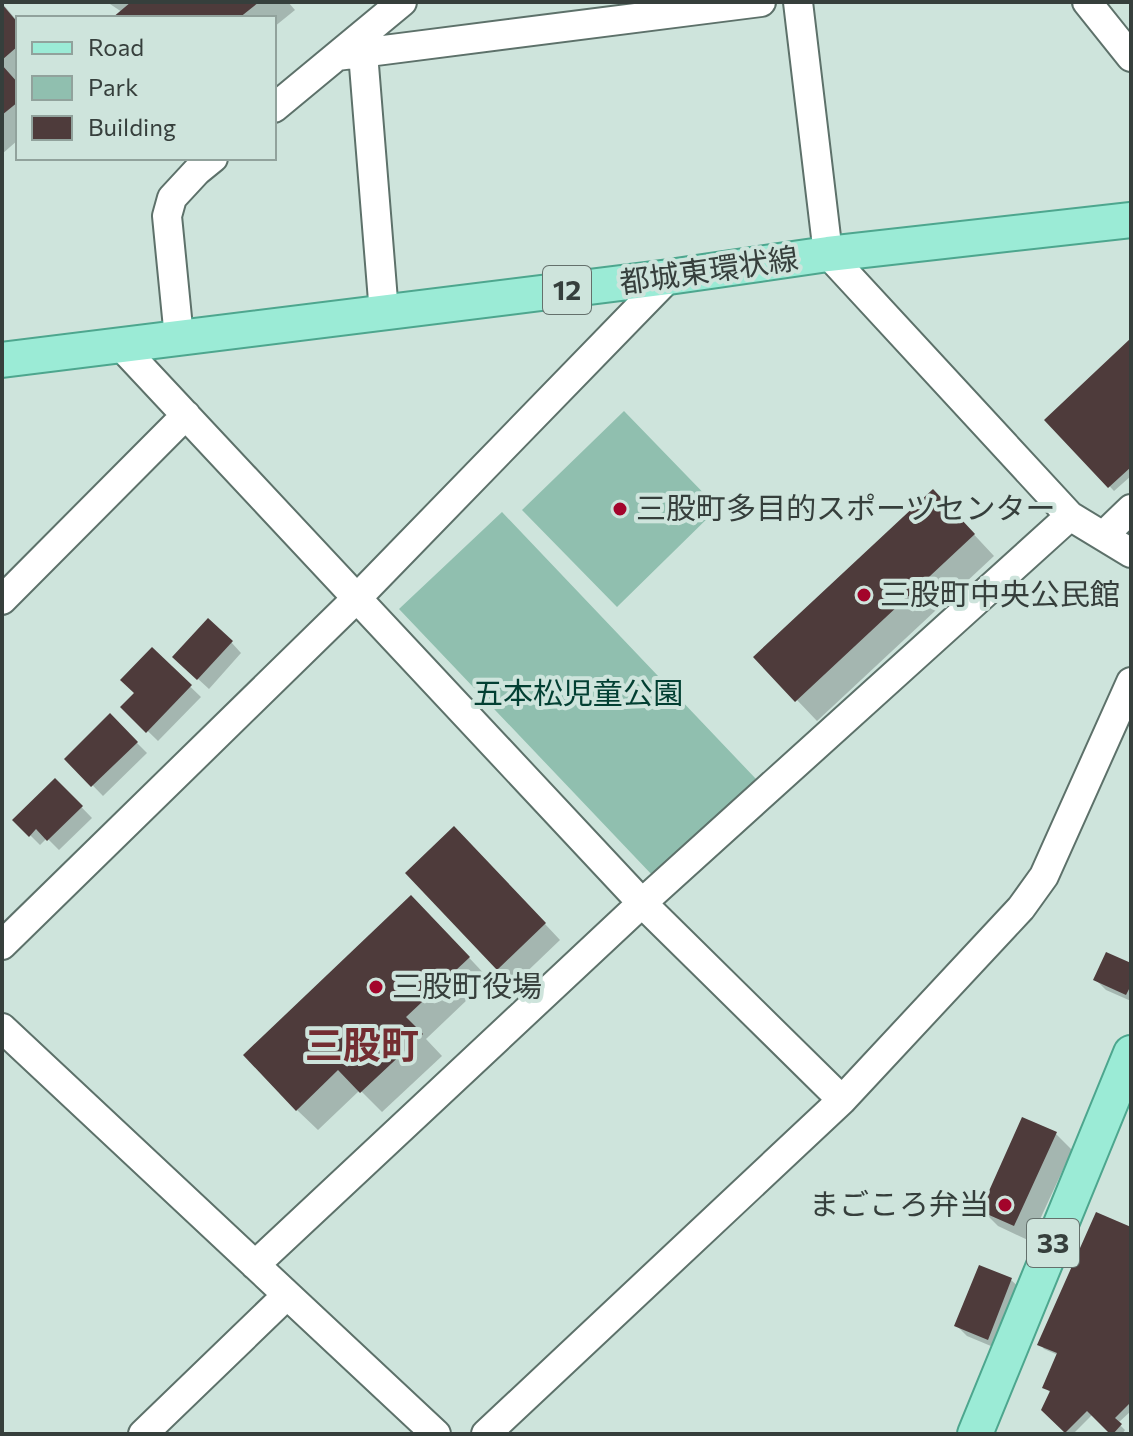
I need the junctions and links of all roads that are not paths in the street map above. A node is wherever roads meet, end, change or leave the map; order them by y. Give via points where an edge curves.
1 (402, 2) edge
2 (761, 2) edge
3 (798, 2) edge
4 (1087, 2) edge
5 (350, 54) junction
6 (1131, 57) edge
7 (276, 107) edge
8 (211, 160) edge
9 (1131, 220) edge
10 (828, 254) junction
11 (669, 277) junction
12 (384, 313) junction
13 (179, 338) junction
14 (120, 345) junction
15 (2, 360) edge
16 (186, 415) junction
17 (1131, 509) edge
18 (1070, 516) junction
19 (1103, 536) junction
20 (1131, 553) edge
21 (357, 598) junction
22 (2, 600) edge
23 (1131, 682) edge
24 (642, 903) junction
25 (2, 945) edge
26 (2, 1028) edge
27 (1131, 1053) edge
28 (842, 1100) junction
29 (255, 1265) junction
30 (287, 1295) junction
31 (143, 1434) edge
32 (436, 1434) edge
33 (486, 1434) edge
34 (975, 1434) edge

1 - 5 street
2 - 5 street
3 - 10 street
4 - 6 street
5 - 7 street
5 - 12 street
8 - 13 street via 172,198 167,216
9 - 10 main road, 都城東環状線 / 12
10 - 11 main road, 都城東環状線 / 12
10 - 18 street
11 - 12 main road, 都城東環状線 / 12
11 - 21 street
12 - 13 main road, 都城東環状線 / 12
13 - 14 main road, 都城東環状線 / 12
14 - 15 main road, 都城東環状線 / 12
14 - 16 street
16 - 21 street
16 - 22 street
17 - 19 street
18 - 19 street
18 - 24 street
19 - 20 street
21 - 24 street
21 - 25 street
23 - 28 street via 1044,876 1021,908
24 - 28 street
24 - 29 street
26 - 29 street
27 - 34 main road, 33
28 - 33 street
29 - 30 street
30 - 31 street
30 - 32 street

